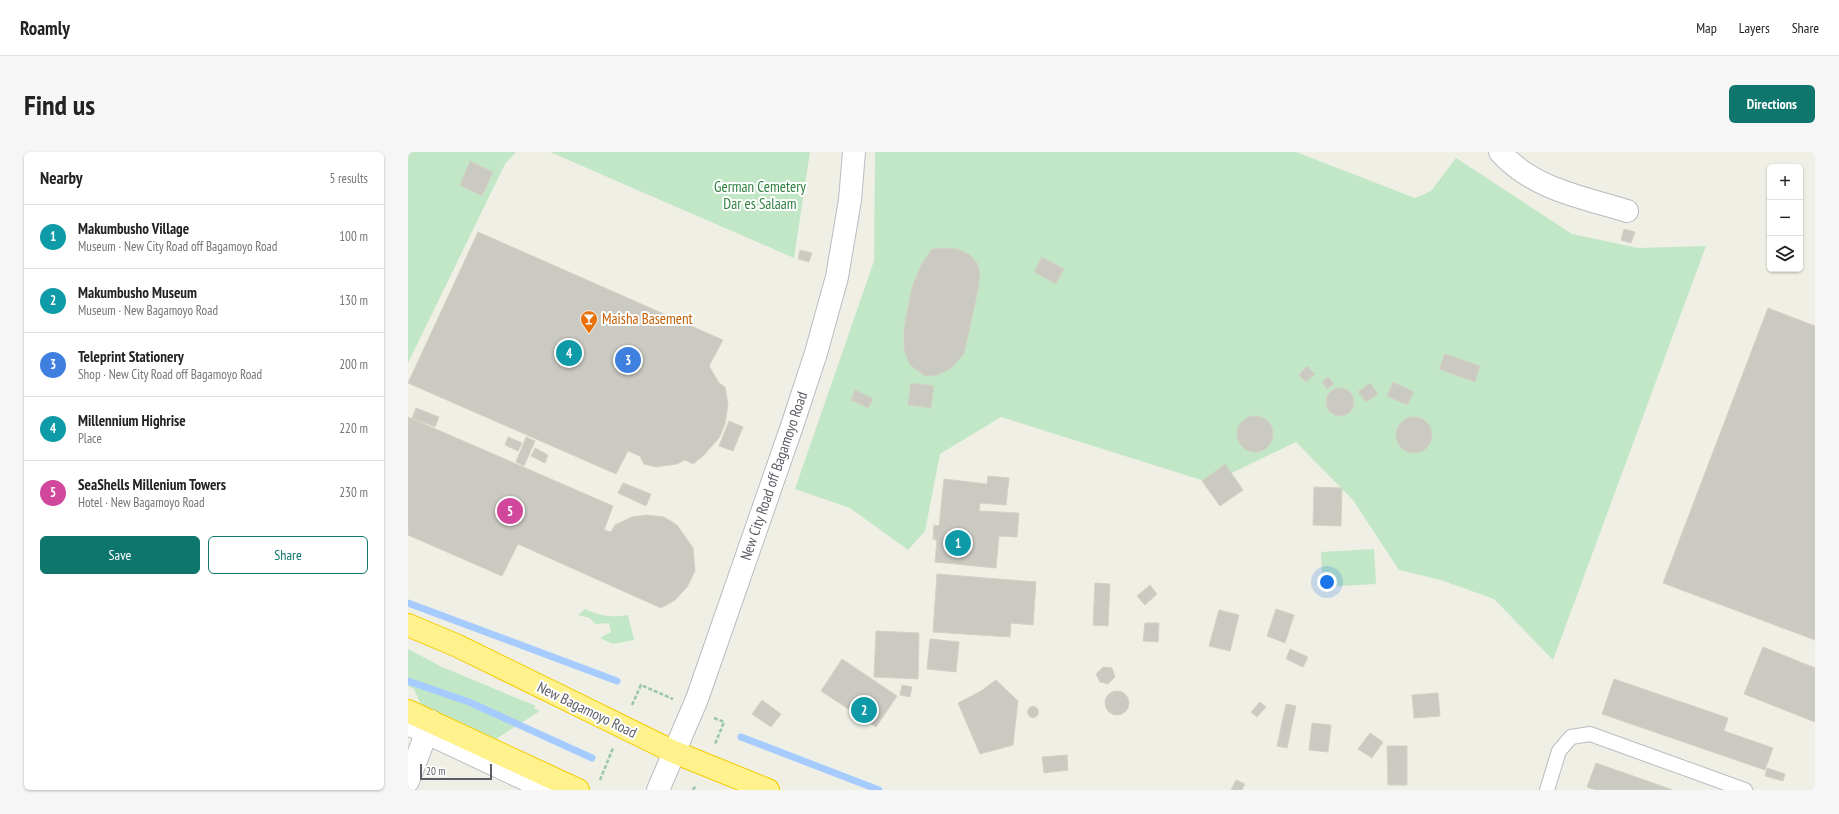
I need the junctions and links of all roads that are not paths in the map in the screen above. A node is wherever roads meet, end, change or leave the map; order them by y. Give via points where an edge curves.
1 (854, 152) edge
2 (1500, 152) edge
3 (1627, 211) dead end
4 (408, 625) edge
5 (408, 711) edge
6 (422, 726) edge
7 (674, 752) junction
8 (408, 781) edge
9 (548, 790) edge
10 (578, 790) edge
11 (658, 790) edge
12 (768, 790) edge
13 (1547, 790) edge
14 (1745, 790) edge

1 - 7 street, New City Road off Bagamoyo Road via 850,200 837,277 816,353 697,699
2 - 3 street via 1512,166 1551,188
4 - 7 highway, New Bagamoyo Road via 458,646
5 - 6 highway
6 - 8 street
6 - 9 street
6 - 10 highway
7 - 11 street, New City Road off Bagamoyo Road
7 - 12 highway, New Bagamoyo Road
13 - 14 lane via 1559,751 1571,737 1590,734

